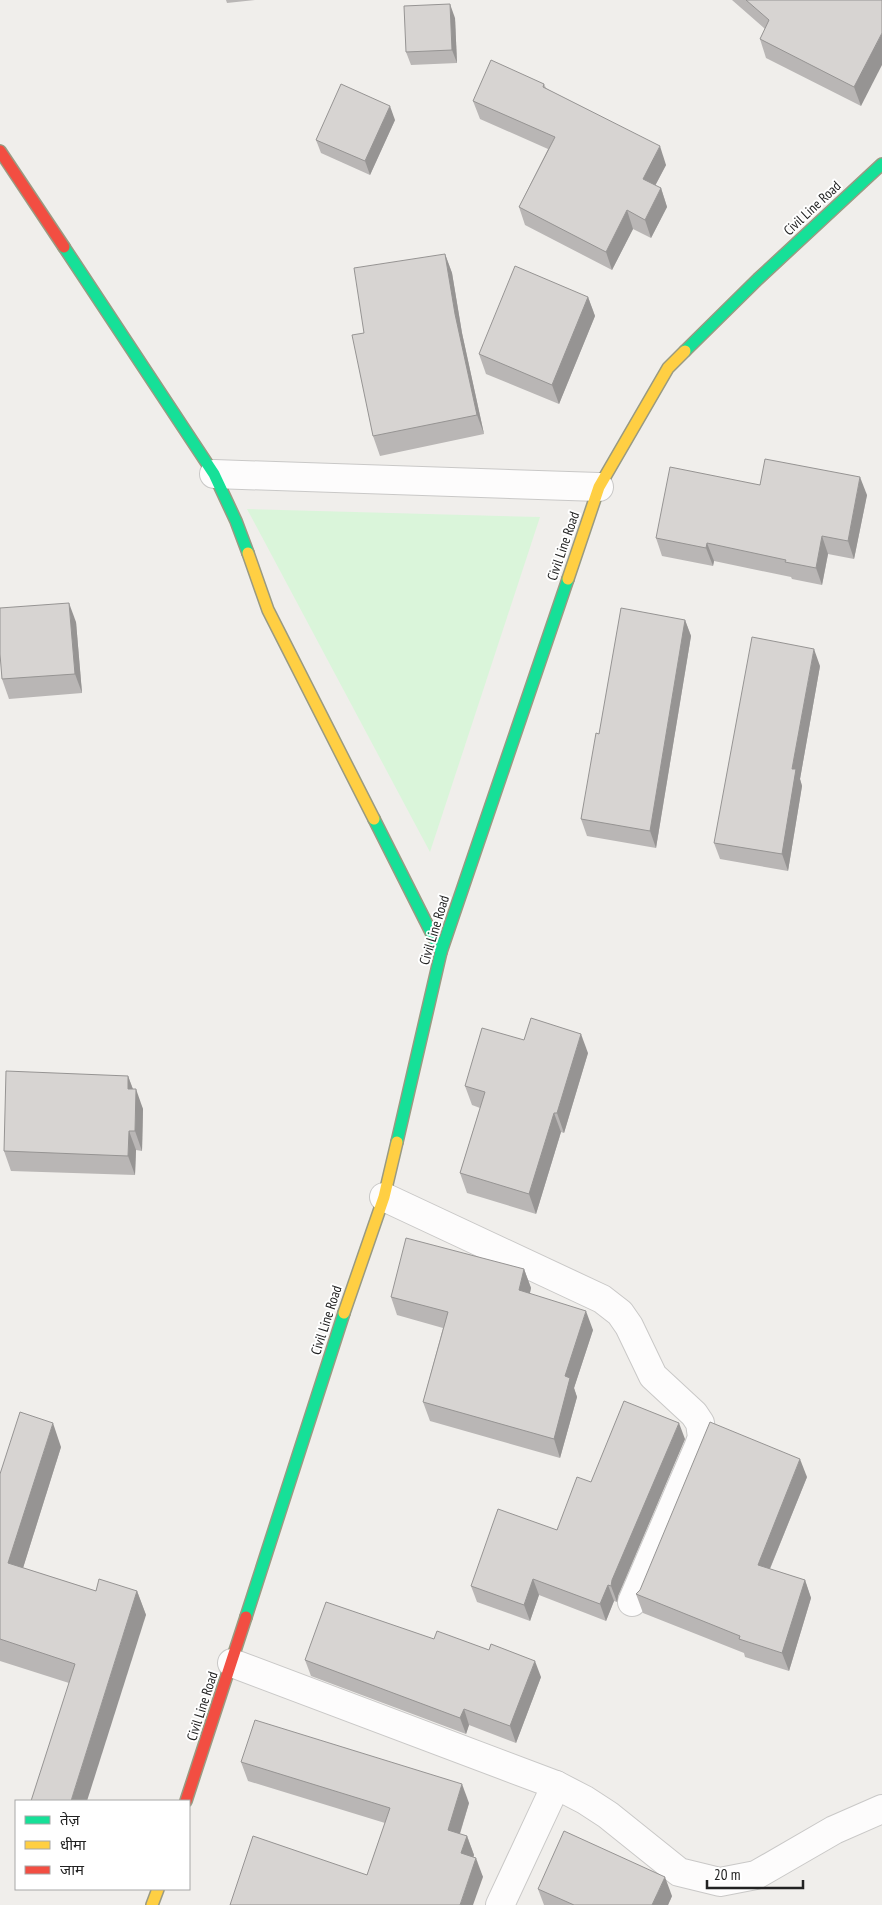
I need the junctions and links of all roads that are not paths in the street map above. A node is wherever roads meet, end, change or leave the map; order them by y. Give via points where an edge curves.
1 (0, 151) edge
2 (882, 164) edge
3 (214, 474) junction
4 (599, 487) junction
5 (441, 952) junction
6 (384, 1197) junction
7 (632, 1602) dead end
8 (232, 1663) junction
9 (556, 1786) junction
10 (186, 1800) edge
11 (882, 1809) edge
12 (158, 1890) edge
13 (152, 1905) edge
14 (500, 1905) edge

1 - 3 street
2 - 4 street, Civil Line Road via 668,368
3 - 4 street
3 - 5 street via 236,521 268,610
4 - 5 street, Civil Line Road
5 - 6 street, Civil Line Road
6 - 7 street via 602,1299 620,1313 629,1326 653,1376 700,1423 702,1437 698,1448
6 - 8 street, Civil Line Road
8 - 9 street
8 - 10 street, Civil Line Road
9 - 11 street via 608,1815 679,1872 720,1882 756,1875 834,1830
9 - 14 street
12 - 13 street

